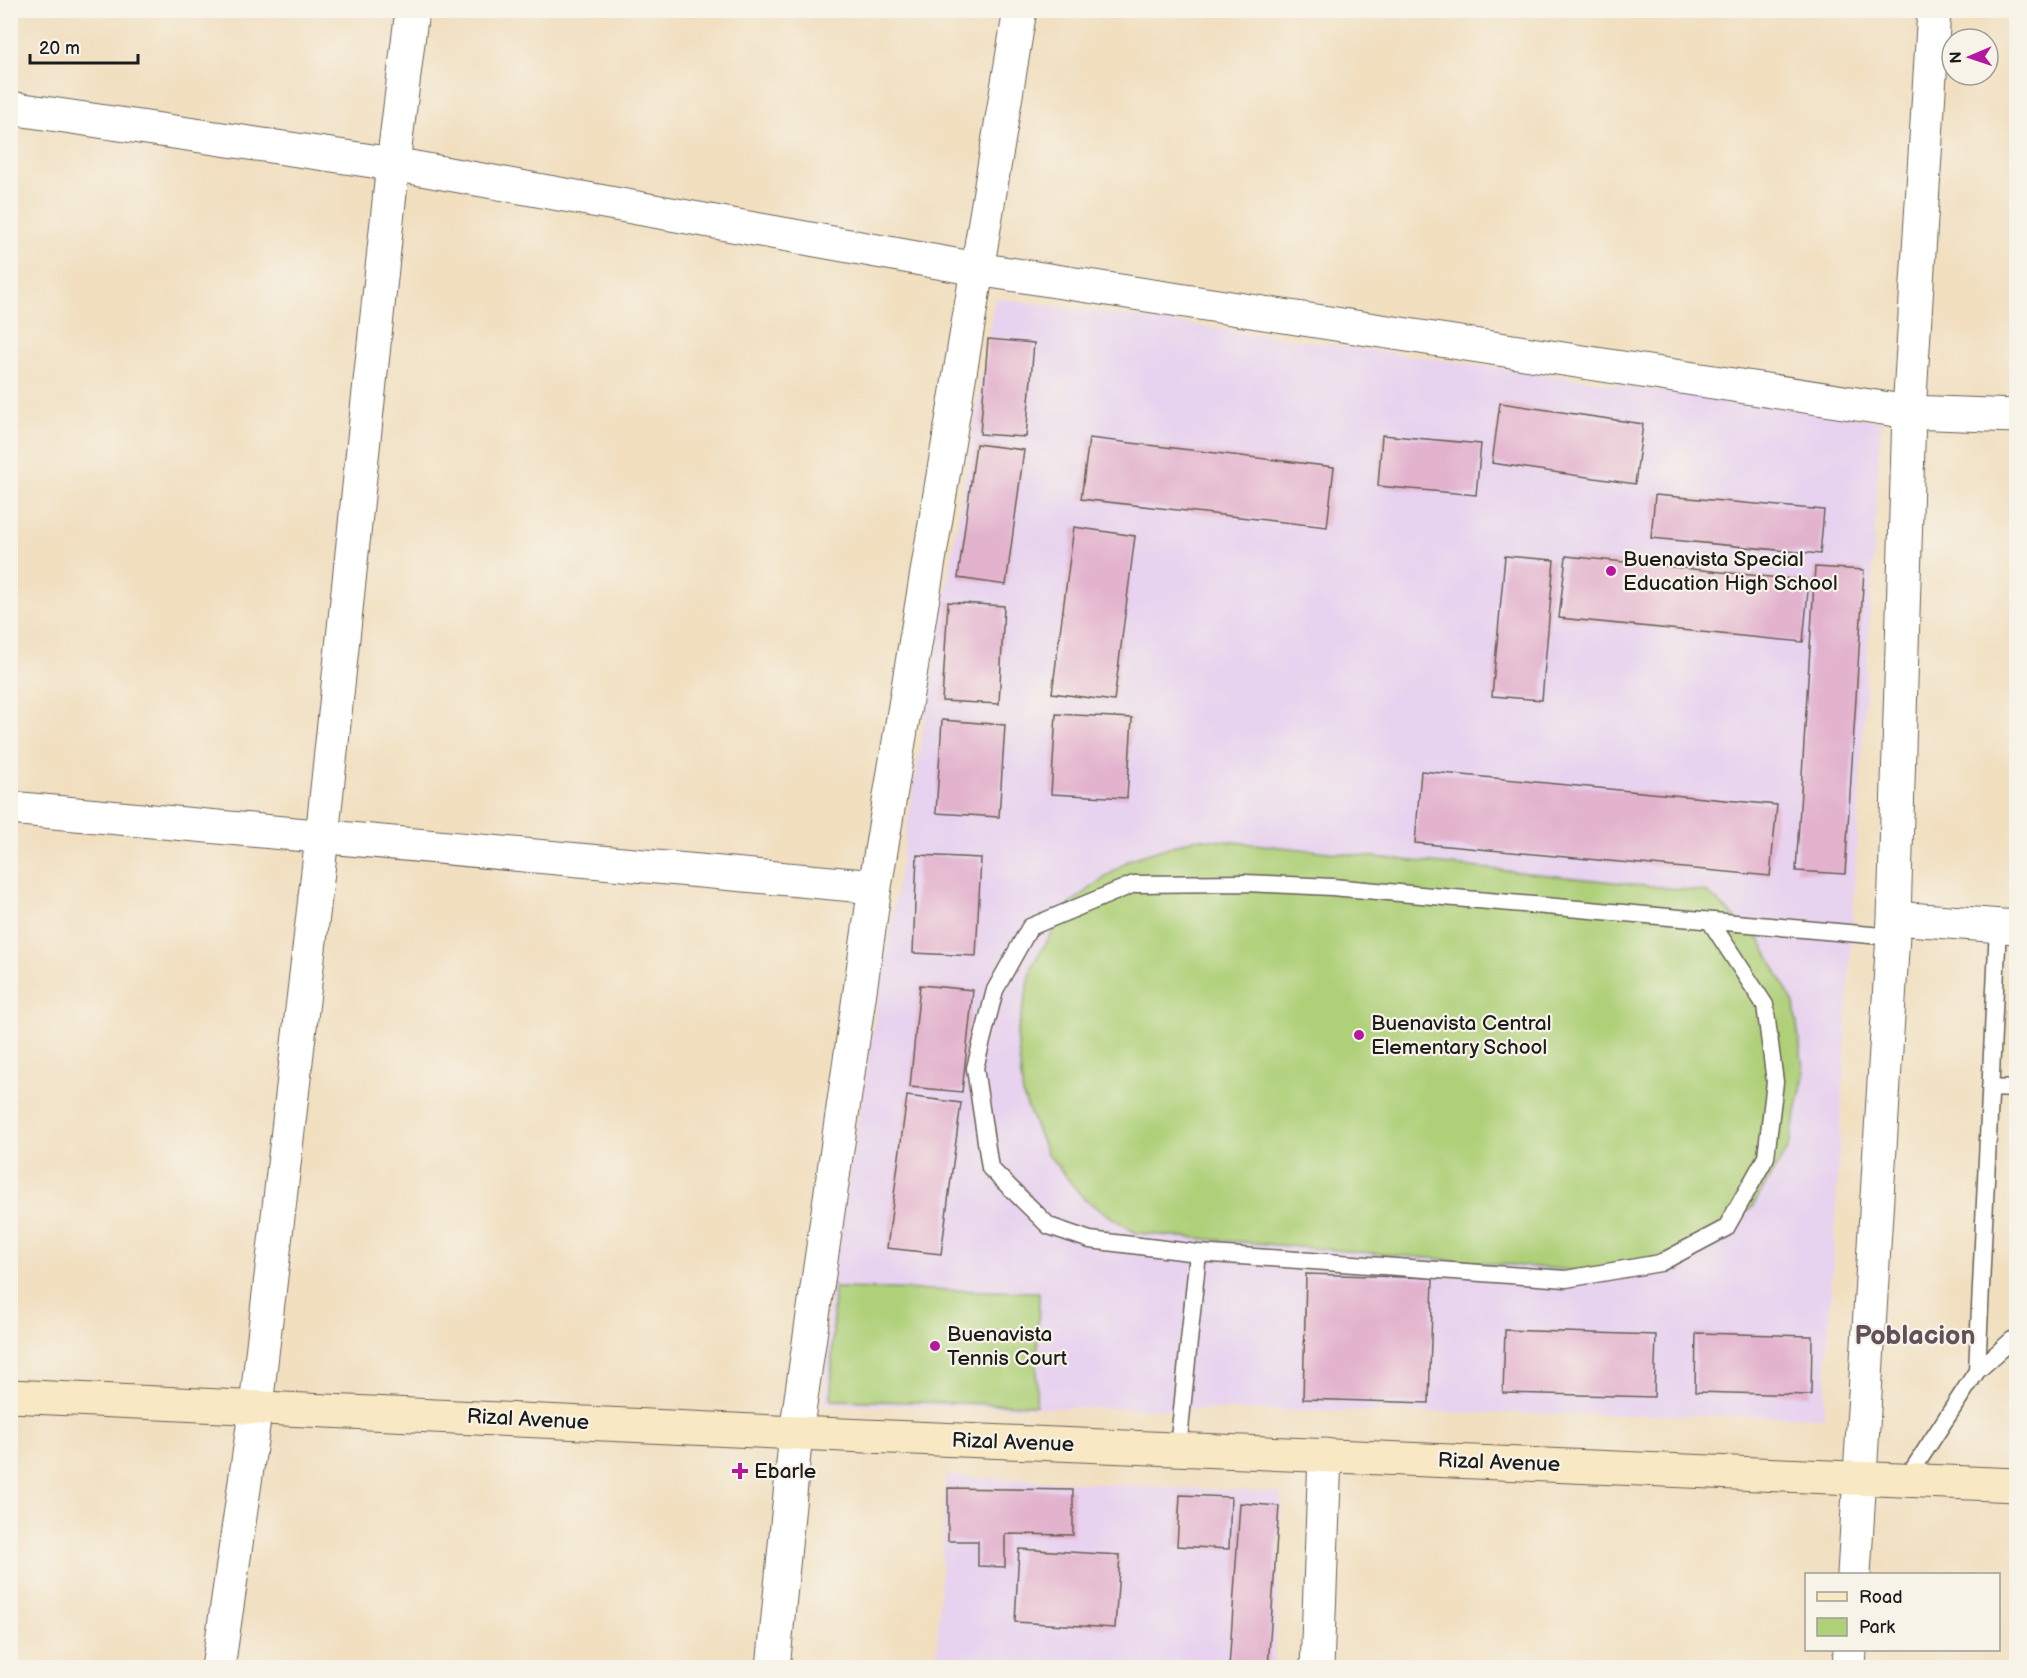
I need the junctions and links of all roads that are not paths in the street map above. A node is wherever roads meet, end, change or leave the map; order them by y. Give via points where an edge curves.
1 (412, 10) edge
2 (1020, 10) edge
3 (1934, 10) edge
4 (10, 108) edge
5 (393, 165) junction
6 (977, 269) junction
7 (1909, 412) junction
8 (2016, 416) edge
9 (10, 808) edge
10 (322, 837) junction
11 (875, 887) junction
12 (1710, 921) junction
13 (2007, 927) edge
14 (1894, 928) junction
15 (1990, 1088) junction
16 (2016, 1089) edge
17 (1198, 1253) junction
18 (2016, 1340) edge
19 (1977, 1371) junction
20 (10, 1396) edge
21 (256, 1406) junction
22 (796, 1433) junction
23 (1178, 1449) junction
24 (1325, 1455) junction
25 (1860, 1477) junction
26 (1906, 1480) junction
27 (2016, 1485) edge
28 (1854, 1573) edge
29 (1850, 1651) edge
30 (218, 1668) edge
31 (773, 1668) edge
32 (1317, 1668) edge
33 (1849, 1668) edge

1 - 5 street
2 - 6 street
3 - 7 street
4 - 5 street
5 - 6 street
5 - 10 street
6 - 7 street
6 - 11 street
7 - 8 street
7 - 14 street
9 - 10 street
10 - 11 street
10 - 21 street
11 - 22 street
12 - 14 lane
12 - 17 lane via 1765,1005 1775,1082 1766,1156 1726,1228 1660,1263 1566,1279
12 - 17 lane via 1332,887 1245,883 1134,884 1030,927 995,990 975,1068 990,1168 1049,1226 1090,1240
13 - 14 street
13 - 15 lane
14 - 25 street
15 - 16 lane
15 - 19 lane
17 - 23 lane
18 - 19 lane
19 - 26 lane
20 - 21 street, Rizal Avenue
21 - 22 street, Rizal Avenue
21 - 30 street
22 - 23 street, Rizal Avenue
22 - 31 street
23 - 24 street, Rizal Avenue
24 - 25 street, Rizal Avenue
24 - 32 street
25 - 26 street, Rizal Avenue
25 - 28 street
26 - 27 street, Rizal Avenue
29 - 33 street

